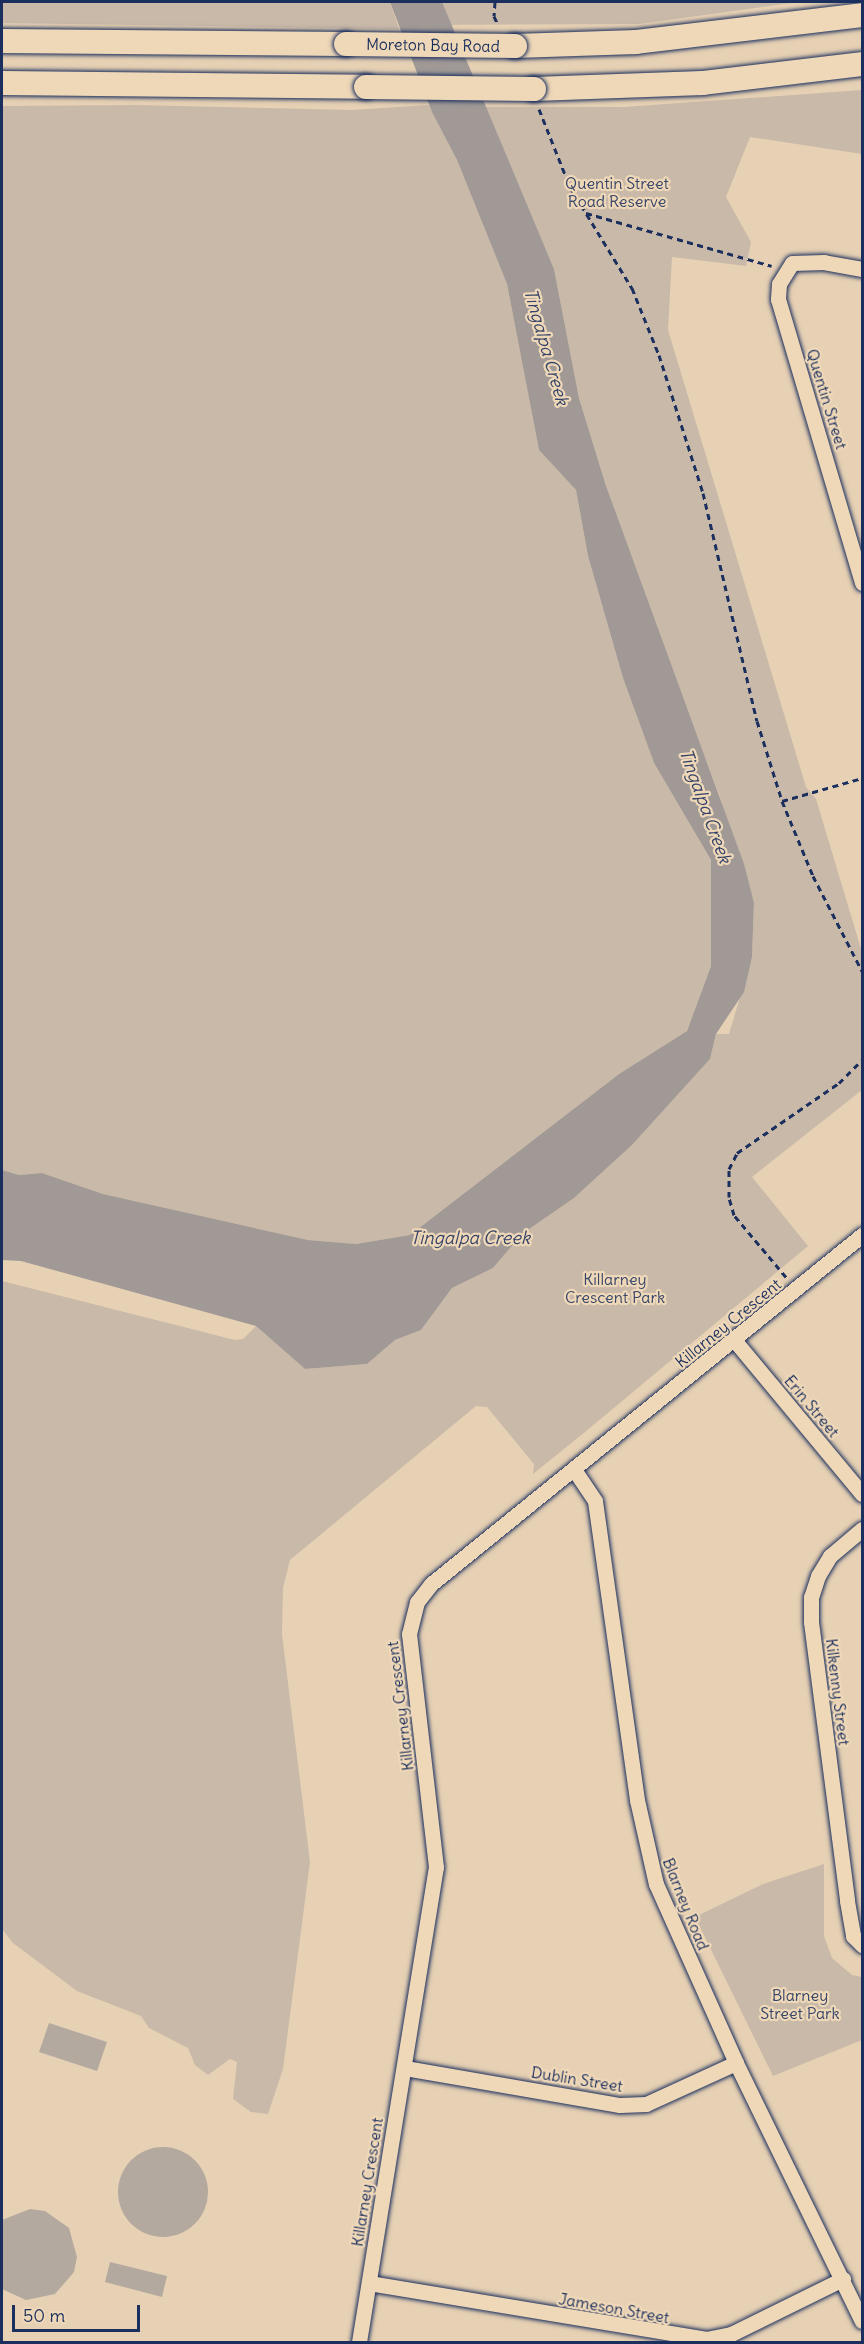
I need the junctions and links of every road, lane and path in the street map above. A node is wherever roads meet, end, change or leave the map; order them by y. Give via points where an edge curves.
1 (493, 2) edge
2 (862, 15) edge
3 (499, 26) dead end
4 (2, 41) edge
5 (862, 64) edge
6 (2, 83) edge
7 (534, 94) junction
8 (584, 212) junction
9 (789, 267) junction
10 (862, 268) edge
11 (862, 583) edge
12 (862, 778) edge
13 (782, 801) junction
14 (862, 971) edge
15 (862, 1060) edge
16 (862, 1235) edge
17 (796, 1291) junction
18 (735, 1341) junction
19 (575, 1471) junction
20 (862, 1494) edge
21 (862, 1529) edge
22 (862, 1945) edge
23 (736, 2063) junction
24 (405, 2068) junction
25 (843, 2279) junction
26 (369, 2283) junction
27 (862, 2321) edge
28 (358, 2343) edge

1 - 3 path
2 - 4 highway, Moreton Bay Road, bridge via 636,42 515,46
5 - 7 highway via 703,83
6 - 7 highway, bridge via 366,87
7 - 8 path
8 - 9 path
8 - 13 path via 632,288 660,355 703,493 758,721
9 - 10 street via 824,262
9 - 11 street, Quentin Street via 778,299
12 - 13 path
13 - 14 path via 813,876
15 - 17 path via 839,1083 737,1153 729,1169 729,1197 734,1215
16 - 17 street, Killarney Crescent
17 - 18 street, Killarney Crescent
18 - 19 street, Killarney Crescent
18 - 20 street, Erin Street
19 - 23 street, Blarney Road via 594,1501 645,1848 656,1884
19 - 24 street, Killarney Crescent via 431,1584 411,1617 411,1656 436,1868
21 - 22 street, Kilkenny Street via 830,1556 811,1597 847,1900 853,1936
23 - 24 street, Dublin Street via 646,2104 620,2105
23 - 25 street, Blarney Road
24 - 26 street, Killarney Crescent
25 - 26 street, Jameson Street via 731,2334 706,2340
25 - 27 street, Blarney Road
26 - 28 street, Killarney Crescent

